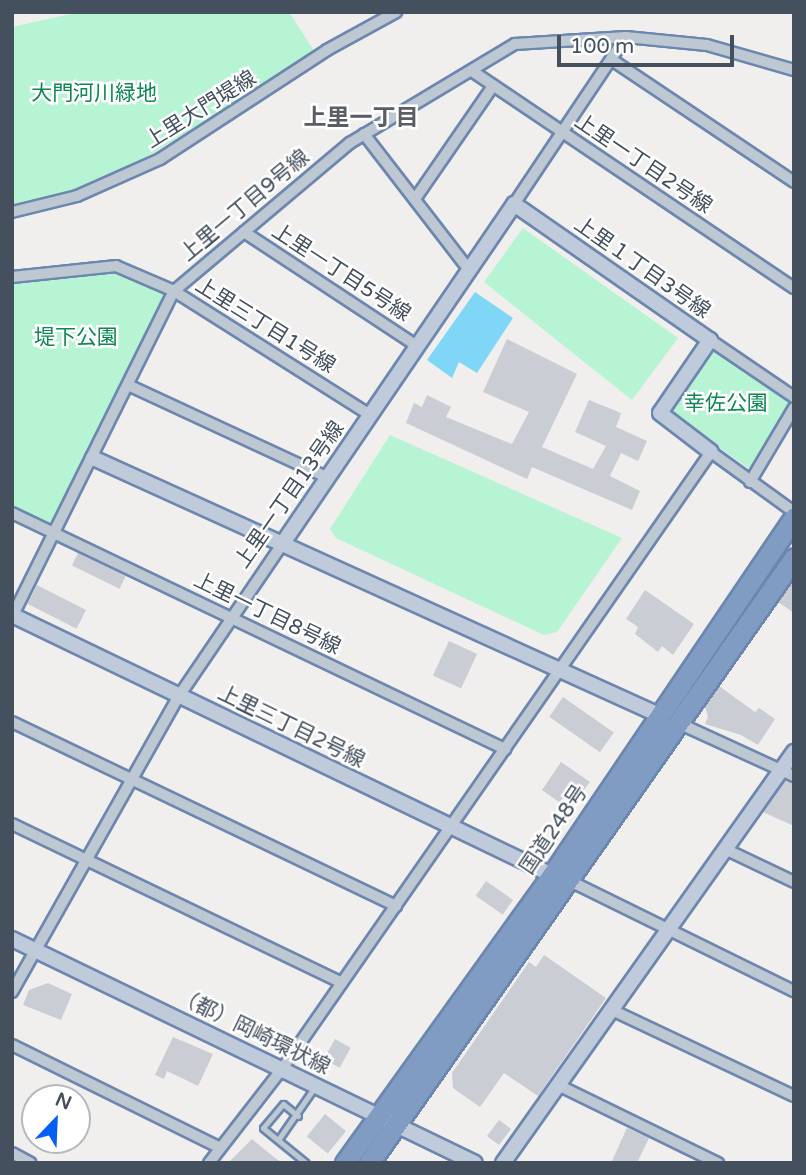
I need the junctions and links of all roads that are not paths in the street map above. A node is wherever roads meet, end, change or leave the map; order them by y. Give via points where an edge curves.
1 (396, 12) edge
2 (626, 37) junction
3 (612, 60) junction
4 (794, 70) edge
5 (472, 72) junction
6 (493, 86) junction
7 (562, 132) junction
8 (364, 134) junction
9 (794, 181) edge
10 (415, 199) junction
11 (514, 204) junction
12 (12, 212) edge
13 (244, 232) junction
14 (469, 270) junction
15 (12, 277) edge
16 (794, 288) edge
17 (174, 291) junction
18 (710, 340) junction
19 (417, 346) junction
20 (128, 384) junction
21 (794, 397) edge
22 (794, 408) edge
23 (370, 415) junction
24 (710, 452) junction
25 (93, 458) junction
26 (327, 478) junction
27 (750, 482) junction
28 (794, 512) edge
29 (12, 513) edge
30 (794, 517) edge
31 (57, 534) junction
32 (283, 543) junction
33 (794, 558) edge
34 (13, 615) edge
35 (230, 618) junction
36 (560, 669) junction
37 (179, 696) junction
38 (668, 719) junction
39 (12, 722) edge
40 (505, 749) junction
41 (794, 752) edge
42 (787, 773) edge
43 (132, 779) junction
44 (12, 824) edge
45 (450, 827) junction
46 (727, 850) junction
47 (88, 860) junction
48 (560, 877) junction
49 (794, 882) edge
50 (396, 906) junction
51 (671, 930) junction
52 (12, 939) edge
53 (38, 951) junction
54 (342, 983) junction
55 (794, 991) edge
56 (12, 992) edge
57 (614, 1011) junction
58 (12, 1045) edge
59 (282, 1069) junction
60 (315, 1086) junction
61 (560, 1086) junction
62 (794, 1096) edge
63 (298, 1116) junction
64 (389, 1121) junction
65 (278, 1140) junction
66 (220, 1148) junction
67 (12, 1153) edge
68 (31, 1163) edge
69 (209, 1163) edge
70 (306, 1163) edge
71 (345, 1163) edge
72 (369, 1163) edge
73 (475, 1163) edge
74 (503, 1163) edge
75 (718, 1163) edge

1 - 12 street, 上里大門堤線 via 327,50 160,159 77,197
2 - 3 street, 上里一丁目13号線
2 - 4 street, 上里一丁目9号線 via 707,45
2 - 5 street, 上里一丁目9号線 via 515,44
3 - 7 street, 上里一丁目13号線
3 - 9 street
5 - 6 street, 上里一丁目2号線
5 - 8 street, 上里一丁目9号線
6 - 7 street, 上里一丁目2号線
6 - 10 street
7 - 11 street, 上里一丁目13号線
7 - 16 street, 上里一丁目2号線
8 - 10 street
8 - 13 street, 上里一丁目9号線
10 - 14 street
11 - 14 street, 上里一丁目13号線
11 - 18 street, 上里１丁目3号線
13 - 17 street, 上里一丁目9号線
13 - 19 street, 上里一丁目5号線
14 - 19 street, 上里一丁目13号線
15 - 17 street, 上里三丁目1号線 via 116,266
17 - 20 street, 上里一丁目9号線
17 - 23 street, 上里三丁目1号線
18 - 21 street
18 - 24 street, 上里１丁目3号線 via 660,413
19 - 23 street, 上里一丁目13号線
20 - 25 street, 上里一丁目9号線
20 - 26 street
22 - 27 street
23 - 26 street, 上里一丁目13号線
24 - 27 street, 上里１丁目3号線
24 - 36 street
25 - 31 street, 上里一丁目9号線
25 - 32 street
26 - 32 street, 上里一丁目13号線
27 - 28 street, 上里１丁目3号線
29 - 31 street, 上里一丁目8号線
30 - 38 highway, 国道248号
31 - 34 street, 上里一丁目9号線
31 - 35 street, 上里一丁目8号線
32 - 35 street, 上里一丁目13号線
32 - 36 street
33 - 38 highway, 国道248号
34 - 37 street, 上里三丁目2号線
35 - 37 street, 上里一丁目13号線
35 - 40 street, 上里一丁目8号線
36 - 38 street
36 - 40 street
37 - 43 street, 上里一丁目13号線
37 - 45 street, 上里三丁目2号線
38 - 42 street
38 - 48 highway, 国道248号
39 - 43 street
40 - 45 street
41 - 42 street
42 - 46 street
43 - 47 street, 上里一丁目13号線
43 - 50 street
44 - 47 street
45 - 48 street, 上里三丁目2号線
45 - 50 street
46 - 49 street
46 - 51 street
47 - 53 street, 上里一丁目13号線
47 - 54 street
48 - 51 street, 上里三丁目2号線
48 - 64 highway, 国道248号
50 - 54 street
51 - 55 street, 上里三丁目2号線
51 - 57 street
52 - 53 street, （都）岡崎環状線
53 - 56 street, 上里一丁目13号線
53 - 59 street, （都）岡崎環状線
54 - 59 street
57 - 61 street
57 - 62 street
58 - 66 street
59 - 60 street, （都）岡崎環状線
59 - 66 street
60 - 63 lane
60 - 64 street, （都）岡崎環状線
61 - 74 street
61 - 75 street
63 - 65 lane
63 - 65 lane via 283,1104 276,1112 263,1128
64 - 71 highway, 国道248号
64 - 72 highway, 国道248号
64 - 73 street, （都）岡崎環状線
65 - 70 lane
66 - 69 street
67 - 68 street

